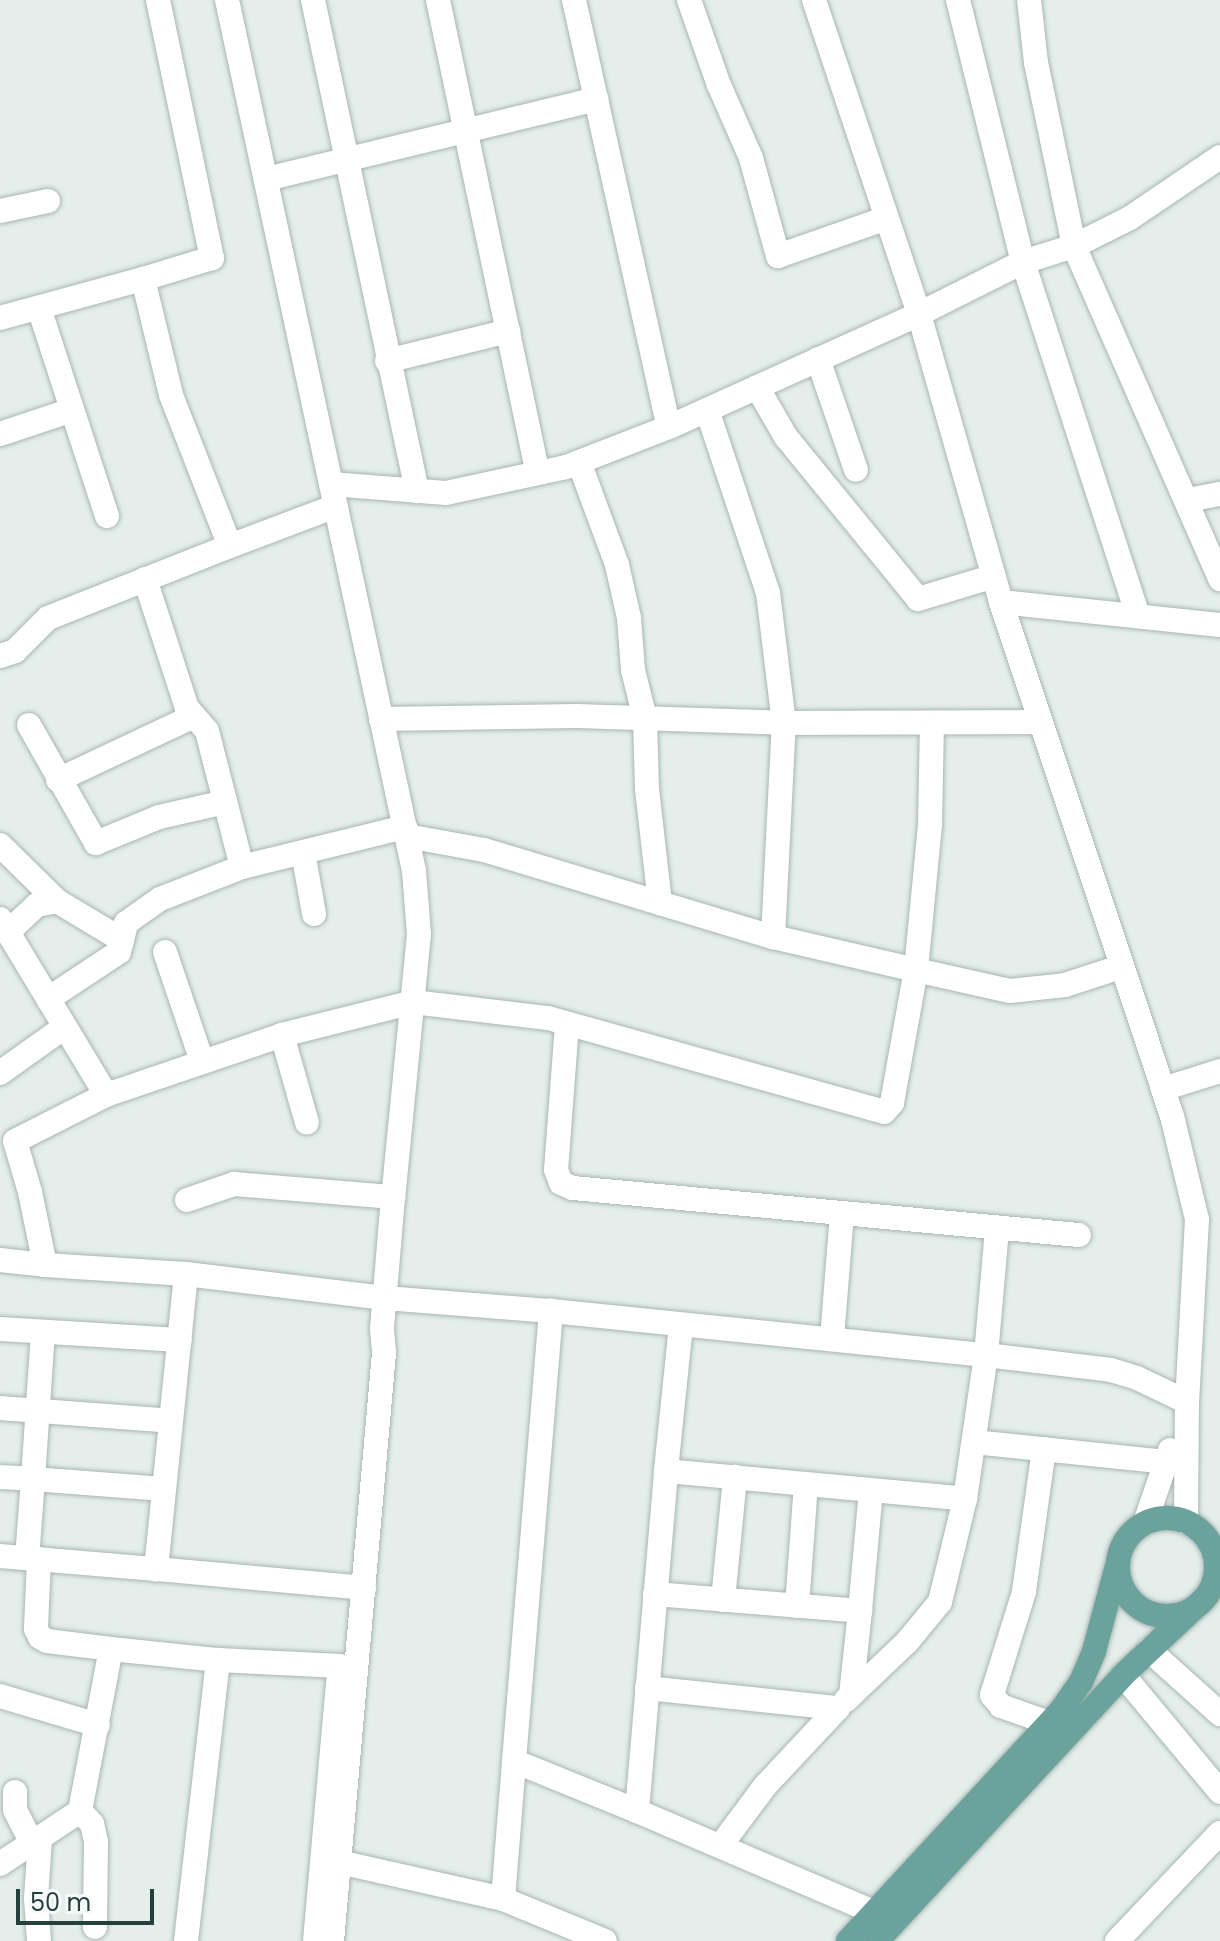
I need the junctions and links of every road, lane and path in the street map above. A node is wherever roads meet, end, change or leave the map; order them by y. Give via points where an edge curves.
1 (158, 0) edge
2 (227, 0) edge
3 (313, 0) edge
4 (438, 0) edge
5 (574, 0) edge
6 (689, 0) edge
7 (814, 0) edge
8 (958, 0) edge
9 (1029, 0) edge
10 (596, 99) junction
11 (466, 131) junction
12 (1220, 157) edge
13 (347, 160) junction
14 (266, 179) junction
15 (48, 201) dead end
16 (0, 211) edge
17 (887, 218) junction
18 (1074, 246) junction
19 (1023, 262) junction
20 (143, 279) junction
21 (39, 308) junction
22 (919, 314) junction
23 (0, 318) edge
24 (508, 331) junction
25 (818, 359) junction
26 (387, 361) junction
27 (757, 387) junction
28 (72, 410) junction
29 (707, 410) junction
30 (669, 427) junction
31 (0, 434) edge
32 (579, 462) junction
33 (856, 470) dead end
34 (538, 473) junction
35 (417, 491) junction
36 (1220, 494) edge
37 (334, 495) junction
38 (1188, 500) junction
39 (107, 516) dead end
40 (230, 546) junction
41 (994, 576) junction
42 (145, 579) junction
43 (1220, 579) edge
44 (1001, 602) junction
45 (1138, 616) junction
46 (1220, 625) edge
47 (0, 656) edge
48 (194, 716) junction
49 (645, 718) junction
50 (381, 719) junction
51 (1040, 722) junction
52 (784, 723) junction
53 (932, 724) junction
54 (29, 725) dead end
55 (58, 780) junction
56 (225, 802) junction
57 (406, 831) junction
58 (0, 845) edge
59 (303, 852) junction
60 (242, 867) junction
61 (57, 901) junction
62 (660, 903) junction
63 (314, 914) dead end
64 (4, 925) edge
65 (773, 937) junction
66 (122, 940) junction
67 (165, 952) dead end
68 (1120, 967) junction
69 (916, 970) junction
70 (48, 999) junction
71 (413, 1002) junction
72 (567, 1024) junction
73 (63, 1028) junction
74 (282, 1035) junction
75 (202, 1061) junction
76 (1220, 1071) edge
77 (0, 1073) edge
78 (1163, 1089) junction
79 (106, 1095) junction
80 (307, 1123) dead end
81 (393, 1197) junction
82 (187, 1200) dead end
83 (842, 1214) junction
84 (1209, 1216) edge
85 (997, 1229) junction
86 (1079, 1235) dead end
87 (0, 1260) edge
88 (45, 1265) junction
89 (186, 1274) junction
90 (385, 1298) junction
91 (551, 1311) junction
92 (681, 1325) junction
93 (0, 1329) edge
94 (43, 1332) junction
95 (832, 1338) junction
96 (180, 1340) junction
97 (986, 1355) junction
98 (1187, 1402) junction
99 (0, 1408) edge
100 (39, 1411) junction
101 (171, 1421) junction
102 (974, 1442) junction
103 (1044, 1449) junction
104 (1166, 1462) junction
105 (666, 1471) junction
106 (0, 1477) edge
107 (735, 1477) junction
108 (33, 1479) junction
109 (806, 1484) junction
110 (164, 1489) junction
111 (871, 1490) junction
112 (965, 1499) junction
113 (1145, 1523) junction
114 (1202, 1526) edge
115 (0, 1556) edge
116 (33, 1559) junction
117 (1118, 1562) junction
118 (156, 1569) junction
119 (1213, 1585) edge
120 (356, 1587) junction
121 (655, 1594) junction
122 (723, 1600) junction
123 (797, 1606) junction
124 (860, 1611) junction
125 (111, 1649) junction
126 (1149, 1650) junction
127 (218, 1660) junction
128 (340, 1666) junction
129 (1123, 1675) junction
130 (647, 1688) junction
131 (0, 1696) edge
132 (844, 1702) junction
133 (1220, 1714) edge
134 (1049, 1723) junction
135 (98, 1725) junction
136 (514, 1761) junction
137 (15, 1792) dead end
138 (1220, 1792) edge
139 (80, 1811) junction
140 (637, 1811) junction
141 (1220, 1833) edge
142 (36, 1842) junction
143 (721, 1845) junction
144 (339, 1862) junction
145 (0, 1864) edge
146 (503, 1899) junction
147 (885, 1916) junction
148 (95, 1927) dead end
149 (39, 1941) edge
150 (186, 1941) edge
151 (315, 1941) edge
152 (332, 1941) edge
153 (605, 1941) edge
154 (848, 1941) edge
155 (877, 1941) edge
156 (1117, 1941) edge

1 - 20 street via 212,258
2 - 14 street
3 - 13 street
4 - 11 street
5 - 10 street
6 - 17 street via 751,158 778,256
7 - 17 street
8 - 19 street
9 - 18 street via 1036,63
10 - 11 street
10 - 30 street
11 - 13 street
11 - 24 street
12 - 18 street via 1130,218
13 - 14 street
13 - 26 street
14 - 37 street
15 - 16 street
17 - 22 street
18 - 19 street
18 - 38 street
19 - 22 street
19 - 45 street
20 - 21 street
20 - 40 street via 171,395
21 - 23 street
21 - 28 street
22 - 25 street
22 - 41 street
24 - 26 street
24 - 34 street
25 - 27 street
25 - 33 street
26 - 35 street
27 - 29 street
27 - 41 street via 795,449 918,599
28 - 31 street
28 - 39 street
29 - 30 street
29 - 52 street via 768,593
30 - 32 street
32 - 34 street
32 - 49 street via 617,565
34 - 35 street via 446,493
35 - 37 street
36 - 38 street
37 - 40 street
37 - 50 street
38 - 43 street
40 - 42 street
41 - 44 street
42 - 47 street via 48,618 15,651
42 - 48 street
44 - 45 street
44 - 51 street
45 - 46 street
48 - 55 street
48 - 56 street via 207,731
49 - 50 street
49 - 52 street
49 - 62 street
50 - 57 street
51 - 53 street
51 - 68 street
52 - 53 street
52 - 65 street
53 - 69 street via 930,825
54 - 55 street
55 - 56 street via 96,843 159,817
56 - 60 street
57 - 59 street
57 - 62 street
57 - 71 street via 419,934
58 - 61 street
59 - 60 street
59 - 63 street
60 - 66 street via 160,899 126,923
61 - 64 street via 37,905
61 - 66 street
62 - 65 street
64 - 70 street
65 - 69 street
66 - 70 street via 119,952
67 - 75 street
68 - 69 street via 1065,985 1010,991
68 - 78 street
69 - 72 street via 892,1103 884,1112
70 - 73 street
71 - 72 street
71 - 74 street
71 - 81 street
72 - 83 street via 556,1170 561,1183
73 - 77 street
73 - 79 street
74 - 75 street
74 - 80 street
75 - 79 street
76 - 78 street
78 - 84 street
79 - 88 street via 15,1141
81 - 82 street via 234,1184
81 - 90 street
83 - 85 street
83 - 95 street
84 - 98 street
85 - 86 street
85 - 97 street
87 - 88 street
88 - 89 street
89 - 90 street
89 - 96 street
90 - 91 street
90 - 120 street via 384,1353
91 - 92 street
91 - 136 street
92 - 95 street
92 - 105 street
93 - 94 street
94 - 96 street
94 - 100 street
95 - 97 street
96 - 101 street
97 - 98 street via 1111,1370
97 - 102 street
98 - 104 street
98 - 114 street
99 - 100 street
100 - 101 street
100 - 108 street
101 - 110 street
102 - 103 street
102 - 112 street
103 - 104 street
103 - 134 street via 1024,1592 992,1695 1001,1706
104 - 113 street
105 - 107 street
105 - 121 street
106 - 108 street
107 - 109 street
107 - 122 street
108 - 110 street
108 - 116 street
109 - 111 street
109 - 123 street
110 - 118 street
111 - 112 street
111 - 124 street
112 - 132 street via 940,1602
113 - 114 main road via 1159,1519
113 - 117 main road via 1132,1533
114 - 119 main road via 1214,1554
115 - 116 street
116 - 118 street
116 - 125 street via 40,1637
117 - 119 main road via 1124,1592 1147,1612 1178,1615
117 - 134 main road via 1081,1682
118 - 120 street
119 - 126 main road
120 - 128 street
120 - 144 street
121 - 122 street
121 - 130 street
122 - 123 street
123 - 124 street
124 - 132 street
125 - 127 street
125 - 135 street
126 - 129 main road
126 - 133 street
127 - 128 street
127 - 150 street
128 - 151 street
129 - 138 street
129 - 147 main road
130 - 132 street
130 - 140 street
131 - 135 street
132 - 143 street via 765,1786
134 - 147 main road
135 - 139 street
136 - 140 street
136 - 146 street
137 - 142 street via 15,1810
139 - 142 street
139 - 148 street via 92,1824 96,1842
140 - 143 street
141 - 156 street
142 - 145 street
142 - 149 street
143 - 147 street
144 - 146 street
144 - 152 street
146 - 153 street
147 - 154 main road
147 - 155 main road

